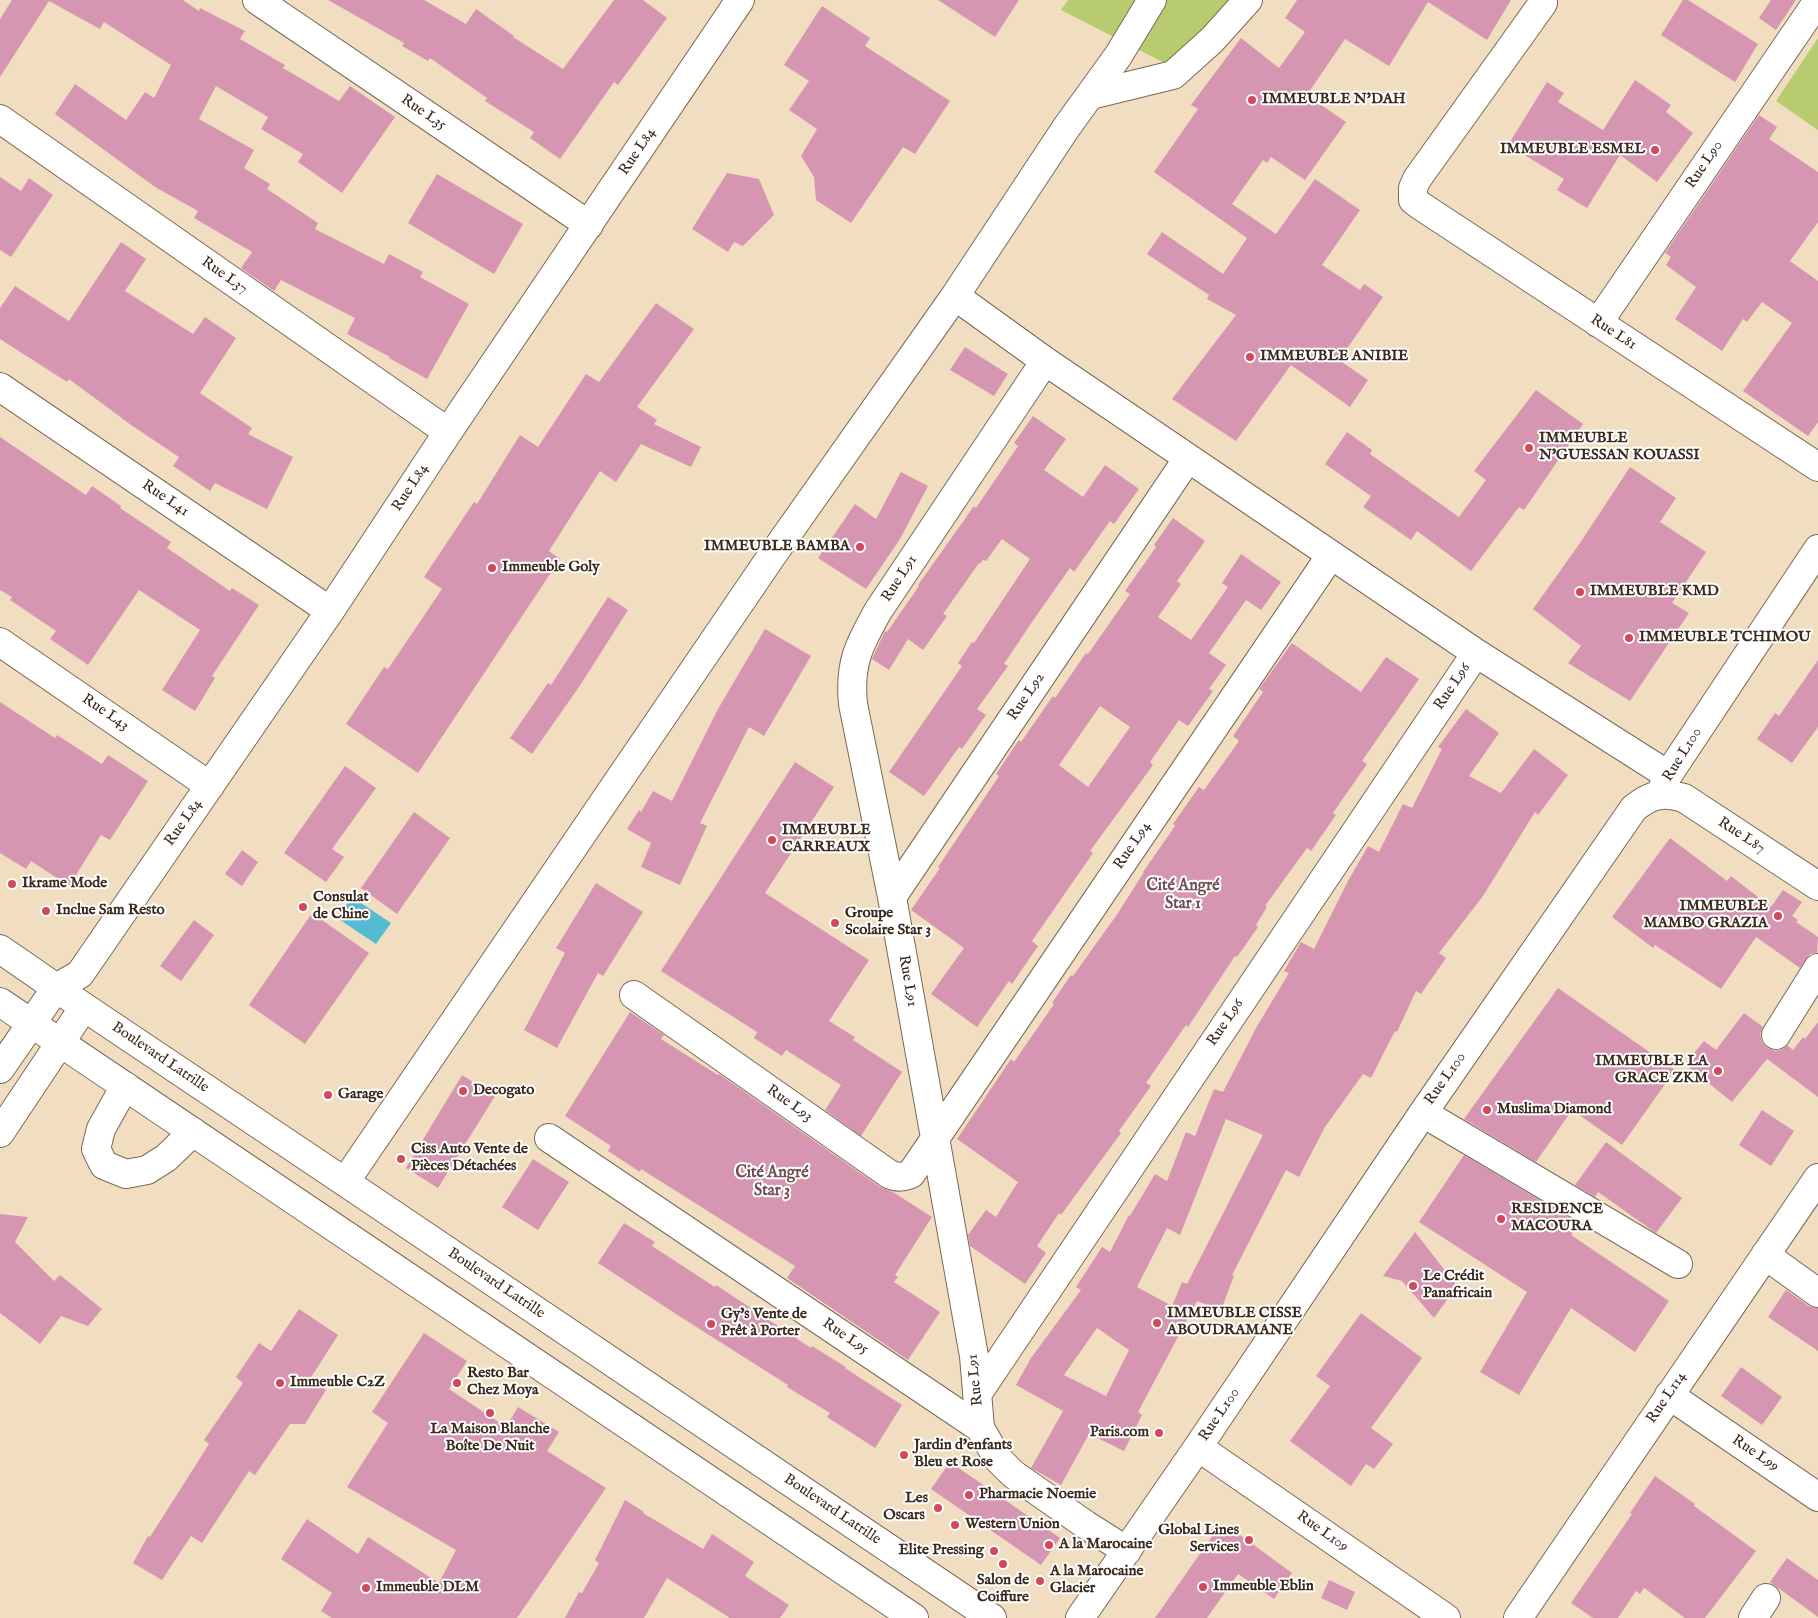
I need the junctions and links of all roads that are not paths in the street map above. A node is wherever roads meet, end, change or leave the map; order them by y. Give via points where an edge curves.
1 (257, 0) edge
2 (1152, 0) edge
3 (1248, 0) edge
4 (729, 4) edge
5 (1543, 4) dead end
6 (1812, 8) dead end
7 (1091, 94) junction
8 (0, 119) edge
9 (589, 225) junction
10 (955, 296) junction
11 (1598, 323) junction
12 (1044, 361) junction
13 (0, 387) edge
14 (448, 432) junction
15 (1188, 458) junction
16 (1818, 468) edge
17 (1818, 549) edge
18 (1331, 555) junction
19 (330, 611) junction
20 (0, 642) edge
21 (1476, 653) junction
22 (1664, 784) junction
23 (210, 786) junction
24 (1818, 886) edge
25 (892, 897) junction
26 (0, 949) edge
27 (1818, 968) edge
28 (80, 974) junction
29 (56, 988) junction
30 (634, 996) dead end
31 (0, 1002) edge
32 (84, 1008) junction
33 (31, 1023) junction
34 (1776, 1035) dead end
35 (61, 1043) junction
36 (0, 1069) edge
37 (125, 1086) junction
38 (1423, 1112) junction
39 (192, 1132) junction
40 (0, 1133) edge
41 (936, 1136) junction
42 (550, 1138) dead end
43 (1818, 1178) edge
44 (345, 1182) junction
45 (1765, 1255) junction
46 (1678, 1264) dead end
47 (1818, 1293) edge
48 (978, 1392) junction
49 (1669, 1395) junction
50 (980, 1428) junction
51 (1198, 1447) junction
52 (1818, 1497) edge
53 (1127, 1550) junction
54 (914, 1618) edge
55 (992, 1618) edge
56 (1080, 1618) edge
57 (1446, 1618) edge
58 (1518, 1618) edge

1 - 9 street, Rue L35
2 - 7 street
3 - 7 street via 1212,40 1172,76
4 - 9 street, Rue L84
5 - 11 street, Rue L81 via 1417,179 1412,195 1421,206
6 - 11 street, Rue L90
7 - 10 street
8 - 14 street, Rue L37
9 - 14 street, Rue L84
10 - 12 street
10 - 44 street via 771,557
11 - 16 street, Rue L81
12 - 15 street
12 - 25 street, Rue L91 via 878,611 854,660 853,704
13 - 19 street, Rue L41
14 - 19 street, Rue L84
15 - 18 street
15 - 25 street, Rue L92
17 - 22 street, Rue L100
18 - 21 street
18 - 41 street, Rue L94
19 - 23 street, Rue L84
20 - 23 street, Rue L43
21 - 22 street
21 - 48 street, Rue L96
22 - 24 street, Rue L87
22 - 38 street, Rue L100 via 1634,808
23 - 28 street, Rue L84
25 - 41 street, Rue L91
26 - 29 street, Boulevard Latrille
27 - 34 street
28 - 29 street, Rue L84
28 - 32 street
29 - 32 street, Boulevard Latrille
29 - 33 street, Rue L84
30 - 41 street, Rue L93 via 889,1174 904,1177 911,1174
31 - 33 street
32 - 35 street
32 - 44 street, Boulevard Latrille
33 - 35 street
33 - 36 street, Rue L84
35 - 37 street
35 - 40 street
37 - 39 street
37 - 39 street via 99,1136 96,1149 104,1165 126,1174 147,1170 166,1158
38 - 46 street
38 - 51 street, Rue L100
39 - 54 street
41 - 48 street, Rue L91
42 - 50 street, Rue L95
43 - 45 street, Rue L114
44 - 55 street, Boulevard Latrille
45 - 47 street
45 - 49 street, Rue L114
48 - 50 street, Rue L91
49 - 52 street, Rue L99
49 - 58 street, Rue L114
50 - 53 street, Rue L95 via 998,1459 1013,1474
51 - 53 street, Rue L100
51 - 57 street, Rue L109
53 - 56 street, Rue L100

